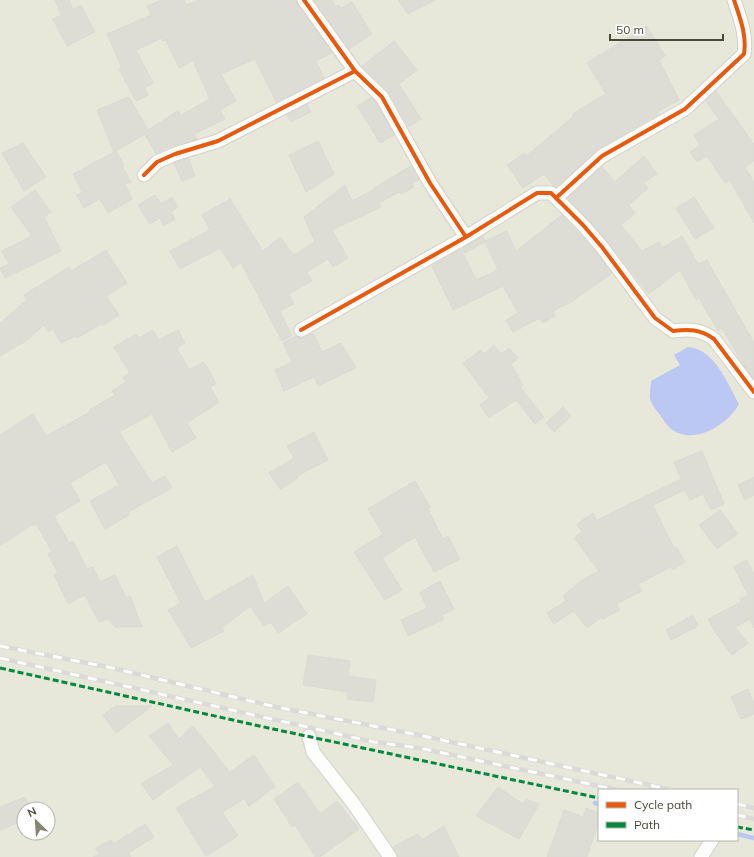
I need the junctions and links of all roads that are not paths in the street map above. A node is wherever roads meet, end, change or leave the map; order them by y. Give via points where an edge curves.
1 (304, 0) edge
2 (734, 0) edge
3 (355, 71) junction
4 (144, 175) dead end
5 (556, 198) junction
6 (466, 237) junction
7 (301, 330) dead end
8 (754, 392) edge
9 (309, 736) dead end
10 (711, 841) edge
11 (390, 857) edge
12 (701, 857) edge

1 - 3 street
2 - 5 street via 743,26 746,44 744,54 684,109 602,156
3 - 4 street via 218,142 157,162
3 - 6 street via 382,97 430,183
5 - 6 street via 551,193 537,193
5 - 8 street via 602,247 655,318 673,331 692,329 714,339
6 - 7 street
9 - 11 street via 313,752 353,803
10 - 12 street

